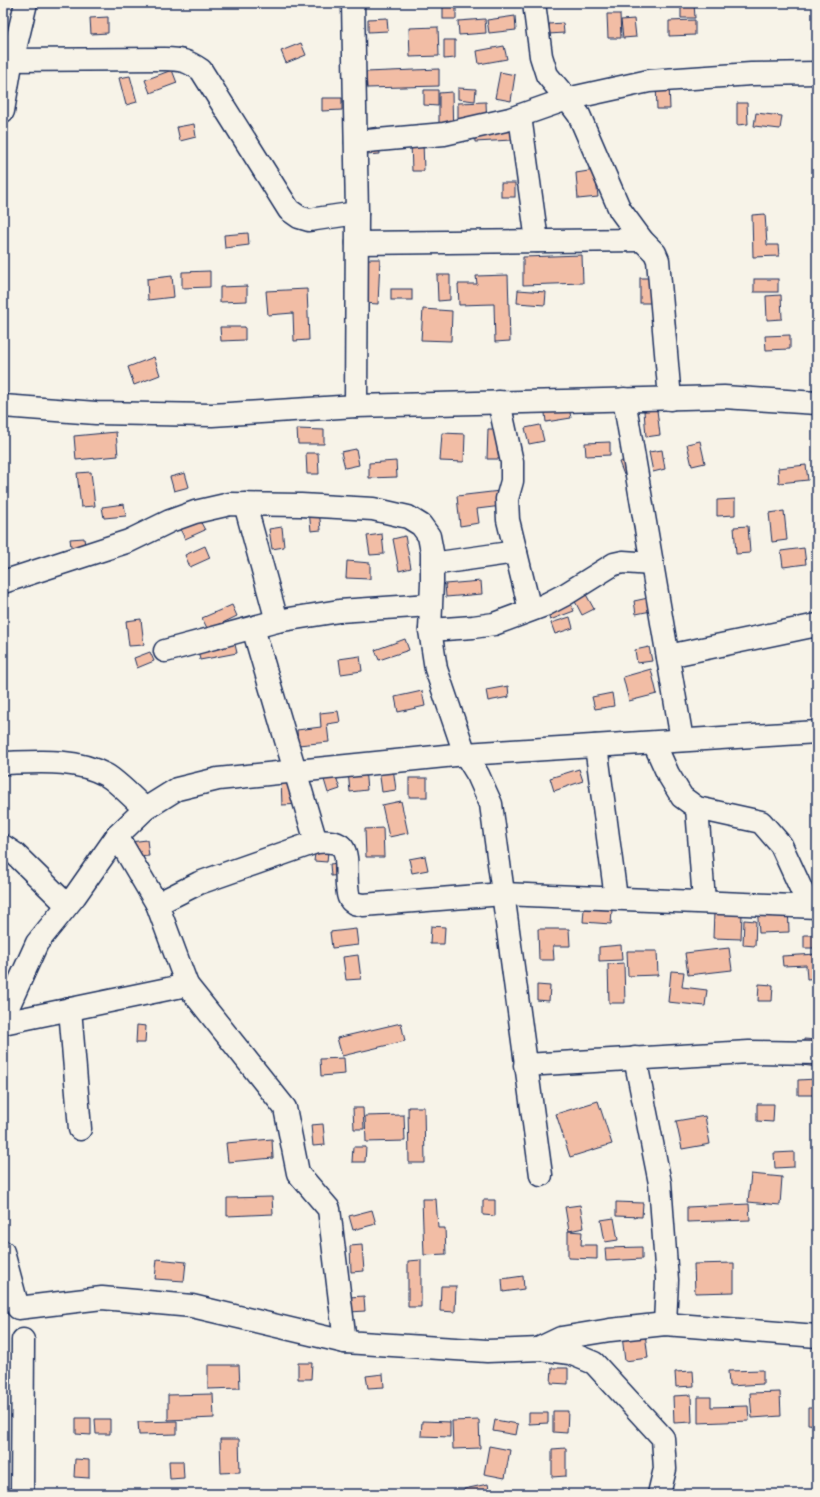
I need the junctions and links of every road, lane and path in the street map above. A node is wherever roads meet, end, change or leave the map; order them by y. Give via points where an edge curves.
1 (26, 3) edge
2 (353, 3) edge
3 (534, 3) edge
4 (8, 60) edge
5 (817, 73) edge
6 (567, 99) junction
7 (3, 111) edge
8 (520, 116) junction
9 (356, 142) junction
10 (358, 212) junction
11 (642, 240) junction
12 (537, 241) junction
13 (357, 243) junction
14 (624, 399) junction
15 (670, 399) junction
16 (499, 402) junction
17 (817, 403) edge
18 (3, 406) edge
19 (356, 406) junction
20 (245, 504) junction
21 (516, 552) junction
22 (432, 564) junction
23 (652, 564) junction
24 (3, 582) edge
25 (430, 604) junction
26 (530, 610) junction
27 (278, 621) junction
28 (817, 625) edge
29 (253, 628) junction
30 (430, 630) junction
31 (165, 651) dead end
32 (668, 656) junction
33 (817, 732) edge
34 (682, 740) junction
35 (654, 742) junction
36 (596, 746) junction
37 (465, 754) junction
38 (3, 763) edge
39 (296, 771) junction
40 (697, 808) junction
41 (145, 809) junction
42 (117, 836) junction
43 (316, 842) junction
44 (3, 846) edge
45 (503, 894) junction
46 (616, 898) junction
47 (704, 902) junction
48 (157, 904) junction
49 (68, 905) junction
50 (813, 907) edge
51 (187, 985) junction
52 (70, 1009) junction
53 (3, 1018) edge
54 (3, 1024) edge
55 (817, 1053) edge
56 (635, 1058) junction
57 (525, 1065) junction
58 (80, 1129) dead end
59 (541, 1176) dead end
60 (3, 1252) edge
61 (665, 1324) junction
62 (817, 1336) edge
63 (23, 1340) dead end
64 (345, 1342) junction
65 (540, 1349) junction
66 (22, 1494) edge
67 (659, 1494) edge

1 - 4 street
2 - 9 street
3 - 6 street via 547,75
4 - 7 street
4 - 10 street via 177,59 190,63 201,70 289,210 309,220
5 - 6 street via 751,74 649,81
6 - 8 street
6 - 11 street via 579,115 620,210
8 - 9 street via 444,134
8 - 12 street
9 - 10 street
10 - 13 street
11 - 12 street
11 - 15 street via 655,253 659,265
12 - 13 street
13 - 19 street
14 - 15 street
14 - 16 street
14 - 23 street
15 - 17 street via 724,397
16 - 19 street
16 - 21 street via 512,462 508,520
18 - 19 street via 96,413 212,415
20 - 22 street via 374,509 408,517 421,525 429,536
20 - 24 street via 230,504 195,512 129,540
20 - 27 street
21 - 22 street
21 - 26 street
22 - 25 street
23 - 26 street via 614,564 566,594
23 - 32 street
25 - 27 street via 339,611
25 - 30 street
26 - 30 street via 494,624
27 - 29 street
28 - 32 street
29 - 31 street
29 - 39 street
30 - 37 street via 436,669
32 - 34 street
33 - 34 street
34 - 35 street
35 - 36 street
35 - 40 street via 668,774 682,797
36 - 37 street
36 - 46 street
37 - 39 street
37 - 45 street via 491,804
38 - 41 street via 57,762 84,765 107,775
39 - 41 street via 218,779 177,789
39 - 43 street
40 - 47 street
40 - 50 street via 761,822 780,846
41 - 42 street
42 - 48 street
42 - 49 street
43 - 45 street via 330,840 339,843 345,849 348,896 353,902 363,905
43 - 48 street via 200,883
44 - 49 street via 15,854
45 - 46 street
45 - 57 street
46 - 47 street
47 - 50 street
48 - 51 street
49 - 53 street via 37,943
51 - 52 street
51 - 64 street via 284,1108 298,1173 329,1209
52 - 54 street
52 - 58 street
55 - 56 street via 749,1052
56 - 57 street
56 - 61 street via 660,1182 667,1280
57 - 59 street
60 - 64 street via 18,1308 102,1298 192,1306
61 - 62 street
61 - 65 street via 561,1338
63 - 66 street
64 - 65 street via 487,1352
65 - 67 street via 570,1352 594,1363 663,1438 665,1470

